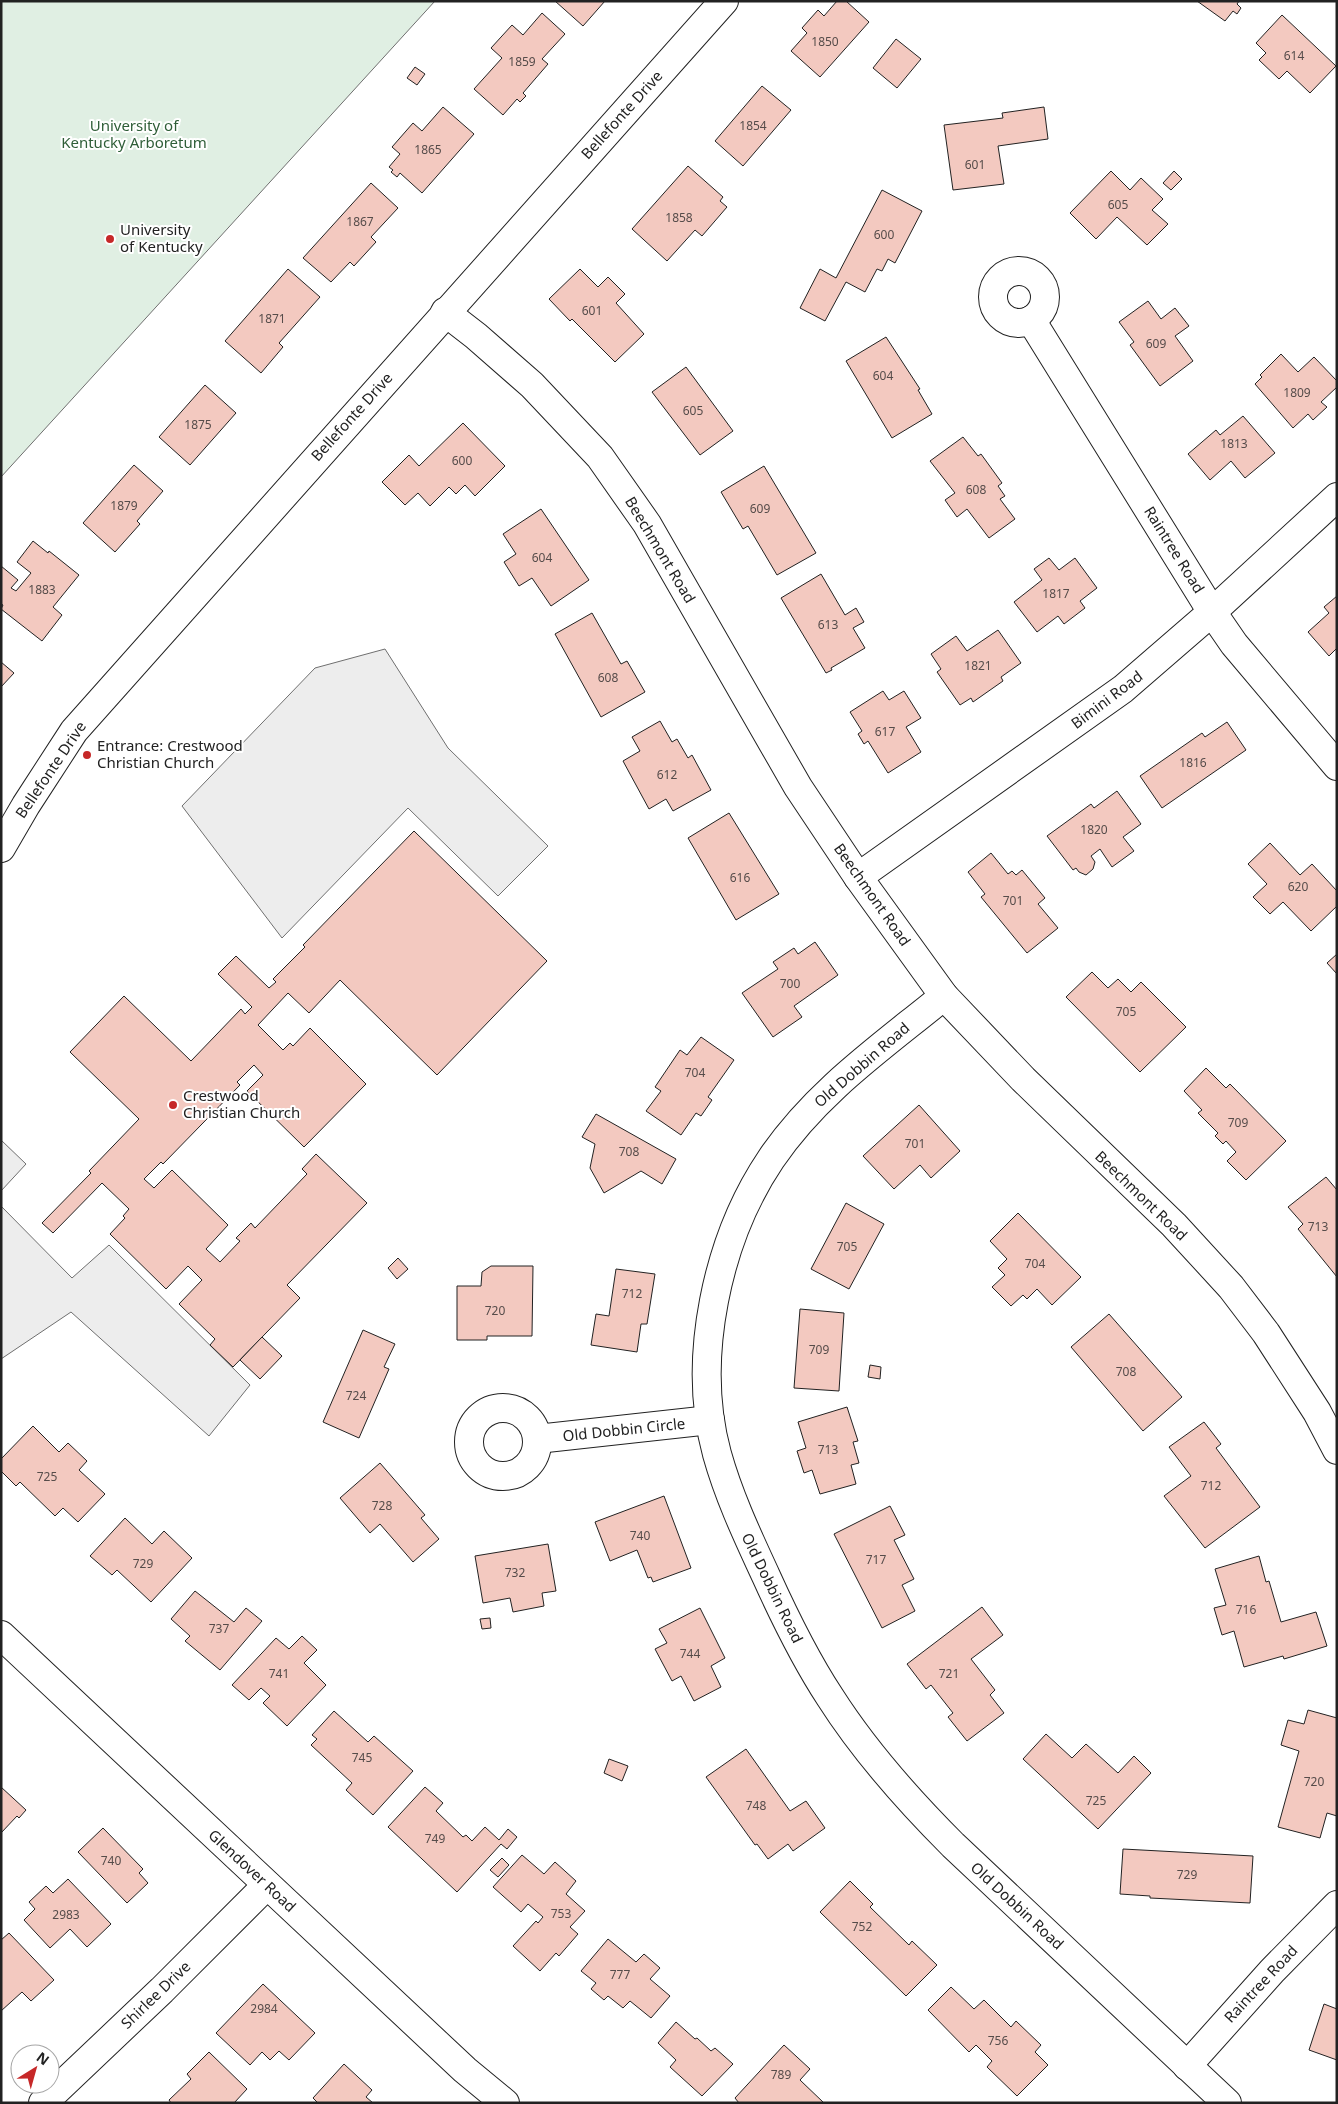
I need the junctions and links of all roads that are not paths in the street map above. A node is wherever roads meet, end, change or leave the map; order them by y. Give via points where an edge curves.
1 (724, 1) edge
2 (446, 312) junction
3 (1032, 320) dead end
4 (1337, 497) edge
5 (1212, 612) junction
6 (1337, 766) edge
7 (1, 848) edge
8 (858, 877) junction
9 (944, 996) junction
10 (710, 1420) junction
11 (537, 1439) dead end
12 (1337, 1450) edge
13 (1, 1635) edge
14 (267, 1886) junction
15 (1337, 1906) edge
16 (1187, 2066) junction
17 (43, 2103) edge
18 (505, 2103) edge
19 (1227, 2103) edge

1 - 2 street, Bellefonte Drive
2 - 7 street, Bellefonte Drive via 74,732
2 - 8 street, Beechmont Road via 532,386 600,457 647,524 798,787
3 - 5 street, Raintree Road
4 - 5 street, Bimini Road
5 - 6 street, Raintree Road via 1234,644
5 - 8 street, Bimini Road via 1116,694
8 - 9 street, Beechmont Road
9 - 10 street, Old Dobbin Road via 817,1103 772,1158 753,1189 732,1236 719,1277 708,1331
9 - 12 street, Beechmont Road via 1042,1098 1174,1225 1231,1287 1266,1333 1317,1412
10 - 11 street, Old Dobbin Circle
10 - 16 street, Old Dobbin Road via 717,1453 742,1525 793,1634 858,1738 916,1808 953,1845
13 - 14 street, Glendover Road
14 - 17 street, Shirlee Drive
14 - 18 street, Glendover Road via 465,2070
15 - 16 street, Raintree Road via 1272,1971
16 - 19 street, Old Dobbin Road

